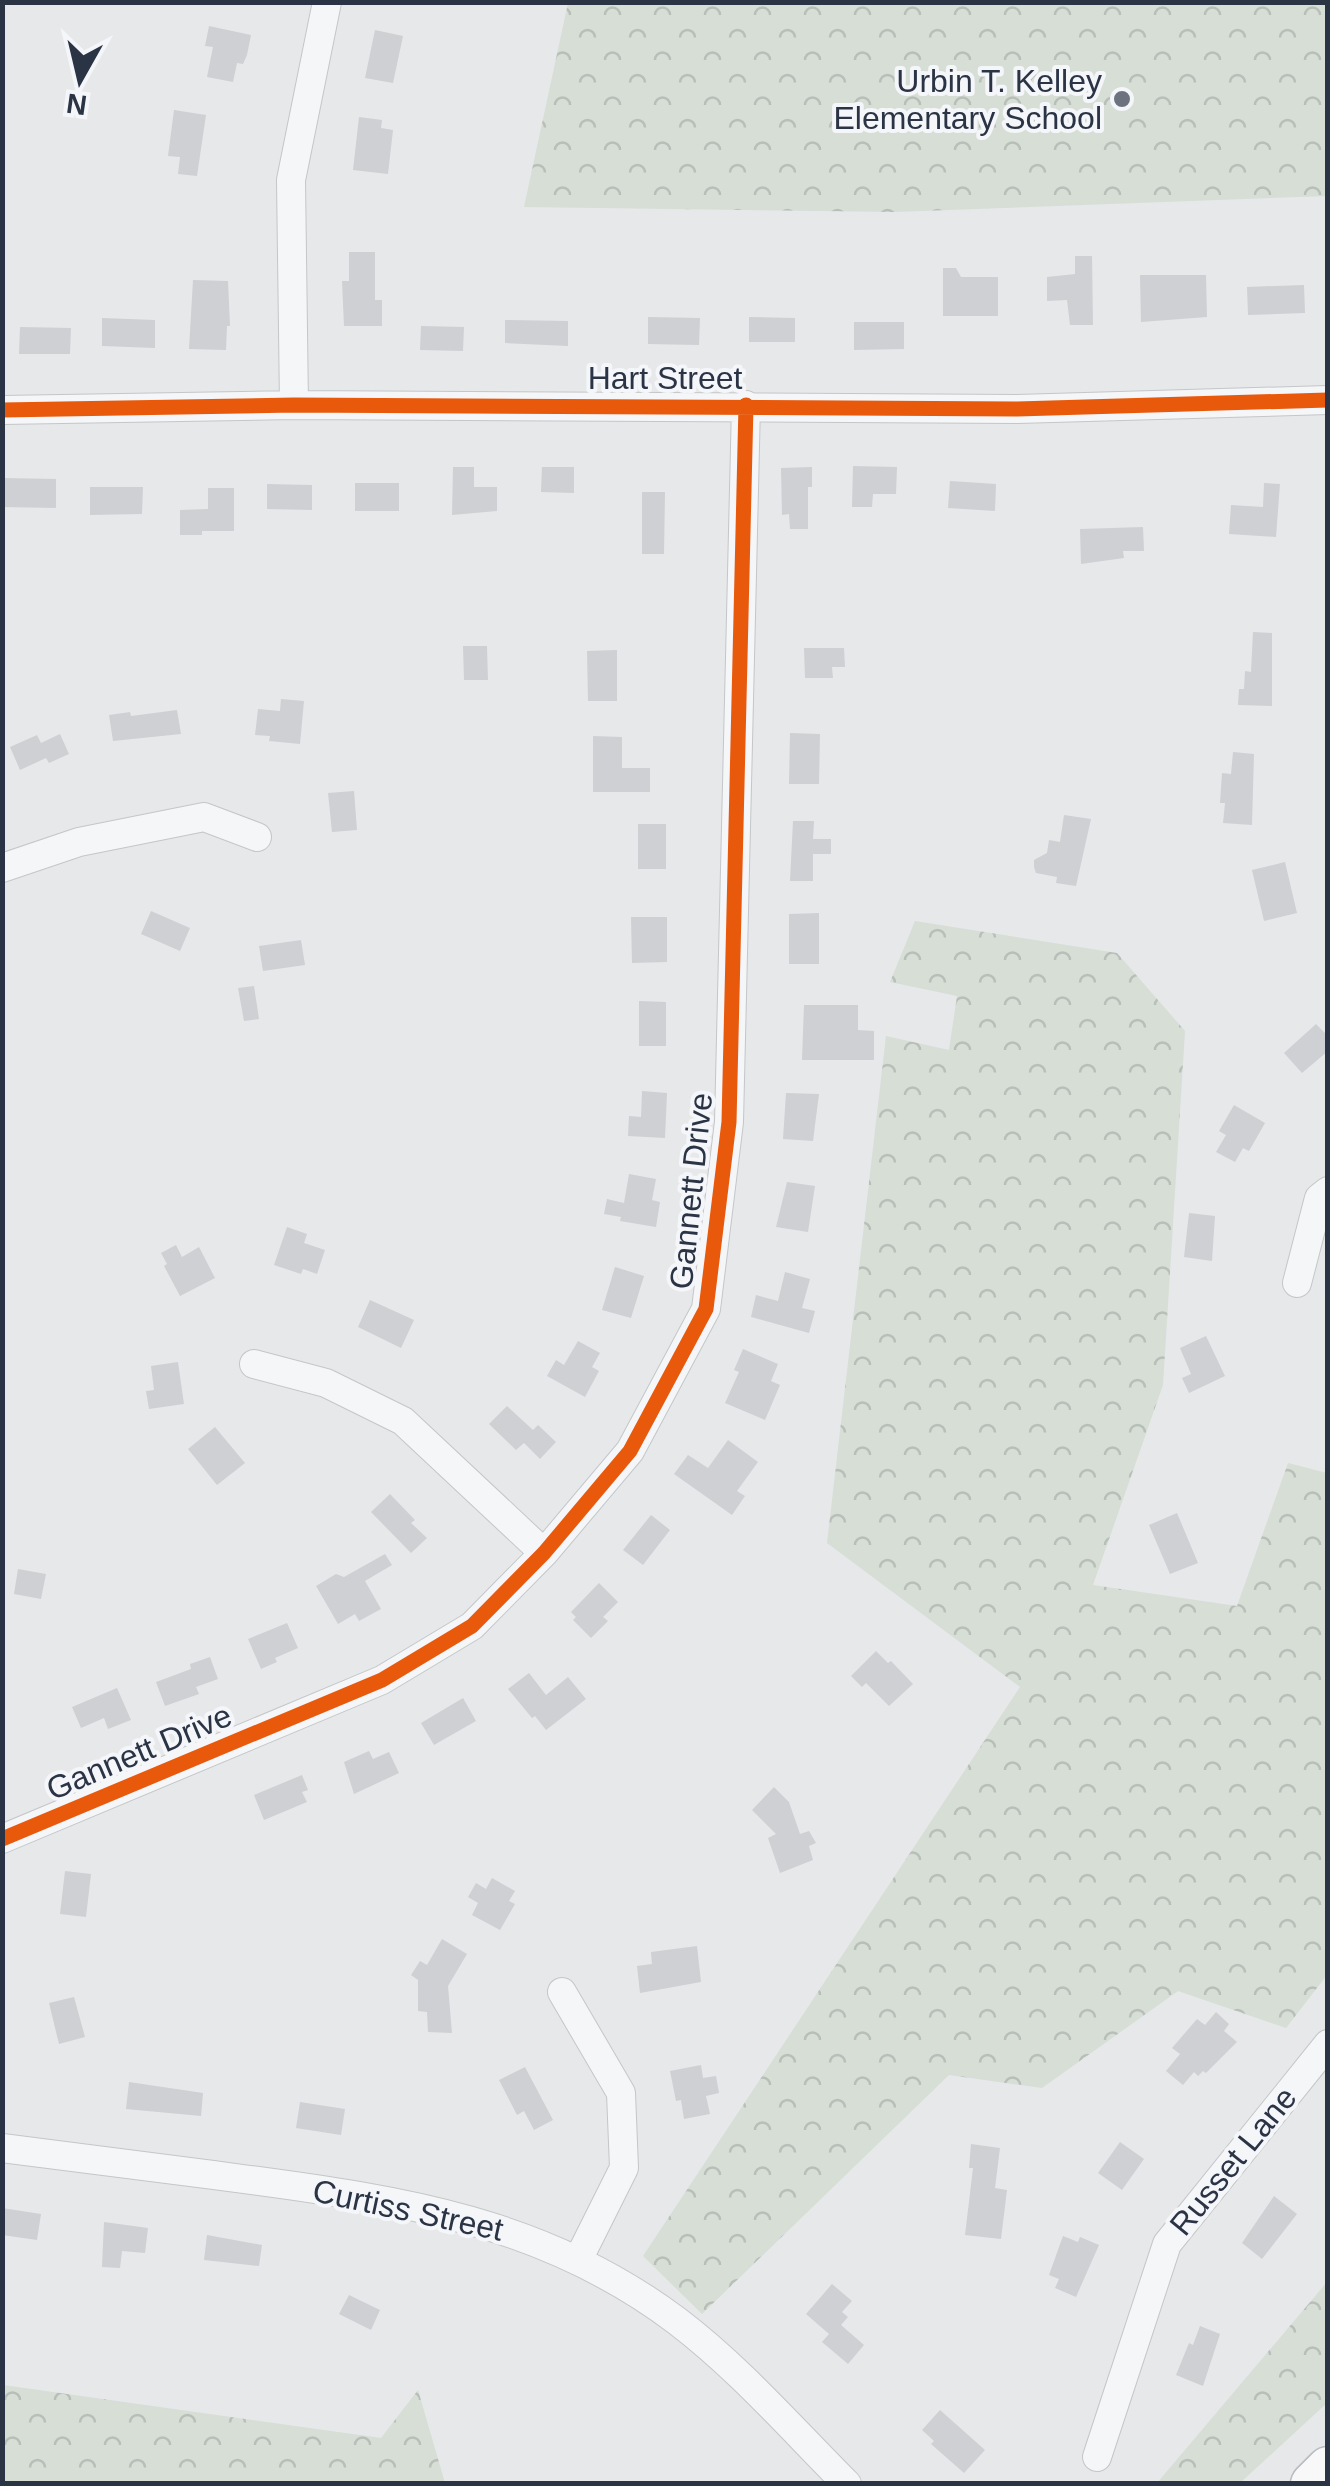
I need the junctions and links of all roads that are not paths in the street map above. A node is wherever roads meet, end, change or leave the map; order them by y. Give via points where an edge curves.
1 (326, 2) edge
2 (1328, 400) edge
3 (294, 405) junction
4 (746, 406) junction
5 (2, 410) edge
6 (257, 837) dead end
7 (2, 868) edge
8 (1328, 1191) edge
9 (1297, 1283) dead end
10 (254, 1364) dead end
11 (544, 1553) junction
12 (2, 1839) edge
13 (562, 1992) dead end
14 (1328, 2044) edge
15 (2, 2148) edge
16 (578, 2260) junction
17 (1097, 2458) dead end
18 (1328, 2468) edge
19 (848, 2484) edge
20 (1312, 2484) edge

1 - 3 street via 291,180
2 - 4 street, Hart Street via 1016,409
3 - 4 street, Hart Street
3 - 5 street, Hart Street
4 - 11 street, Gannett Drive via 729,1122 706,1309 630,1451
6 - 7 street via 204,817 79,842
8 - 9 street via 1319,1198
10 - 11 street via 326,1383 404,1420
11 - 12 street, Gannett Drive via 472,1626 382,1680
13 - 16 street via 620,2093 624,2168
14 - 17 street, Russet Lane via 1168,2244
15 - 16 street, Curtiss Street via 423,2206 515,2232
16 - 19 street, Curtiss Street via 678,2322
18 - 20 highway

